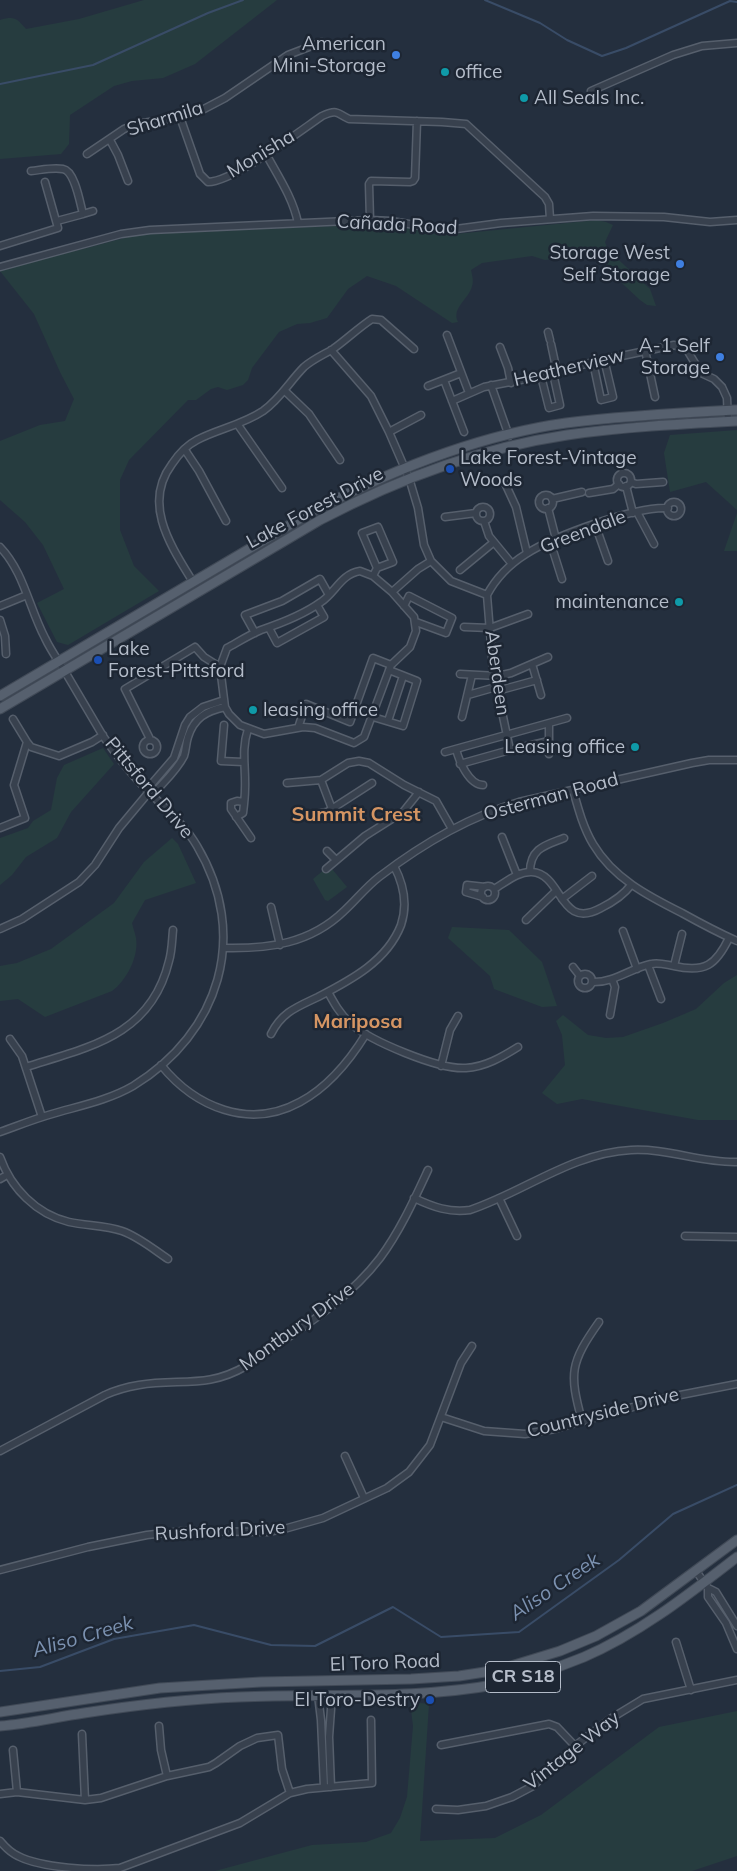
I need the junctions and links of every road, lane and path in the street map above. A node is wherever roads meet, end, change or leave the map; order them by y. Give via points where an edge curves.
1 (322, 42) dead end
2 (737, 43) edge
3 (591, 91) dead end
4 (180, 117) junction
5 (417, 121) junction
6 (110, 140) junction
7 (87, 154) dead end
8 (266, 154) junction
9 (31, 171) dead end
10 (128, 181) dead end
11 (45, 182) dead end
12 (93, 211) dead end
13 (83, 214) junction
14 (550, 219) junction
15 (370, 220) junction
16 (737, 220) edge
17 (57, 222) junction
18 (298, 223) junction
19 (0, 246) edge
20 (0, 267) edge
21 (548, 332) dead end
22 (447, 336) dead end
23 (500, 347) dead end
24 (414, 349) dead end
25 (331, 350) junction
26 (644, 350) junction
27 (604, 359) junction
28 (593, 362) junction
29 (461, 373) junction
30 (555, 373) junction
31 (541, 376) junction
32 (444, 380) junction
33 (512, 383) junction
34 (491, 385) junction
35 (428, 386) dead end
36 (285, 391) junction
37 (469, 393) junction
38 (655, 397) dead end
39 (452, 401) junction
40 (732, 410) edge
41 (421, 415) dead end
42 (733, 421) edge
43 (238, 425) junction
44 (389, 432) junction
45 (464, 432) dead end
46 (509, 436) junction
47 (542, 440) junction
48 (185, 450) junction
49 (475, 456) junction
50 (340, 460) dead end
51 (405, 468) junction
52 (409, 478) junction
53 (504, 481) dead end
54 (663, 482) dead end
55 (619, 484) junction
56 (629, 484) junction
57 (282, 488) dead end
58 (552, 500) junction
59 (548, 508) junction
60 (668, 508) dead end
61 (635, 512) junction
62 (476, 513) junction
63 (445, 517) dead end
64 (226, 521) dead end
65 (484, 521) junction
66 (595, 524) junction
67 (553, 540) junction
68 (494, 542) junction
69 (654, 544) dead end
70 (0, 547) edge
71 (527, 554) junction
72 (431, 560) junction
73 (608, 561) dead end
74 (512, 564) junction
75 (377, 568) junction
76 (460, 570) dead end
77 (373, 576) junction
78 (562, 578) dead end
79 (193, 582) junction
80 (392, 592) junction
81 (27, 595) junction
82 (330, 595) junction
83 (487, 595) junction
84 (317, 605) junction
85 (0, 606) edge
86 (404, 606) junction
87 (528, 614) dead end
88 (0, 620) edge
89 (416, 622) junction
90 (464, 627) dead end
91 (269, 628) junction
92 (490, 628) junction
93 (255, 633) junction
94 (6, 654) dead end
95 (548, 657) dead end
96 (59, 662) junction
97 (532, 664) junction
98 (220, 667) junction
99 (390, 667) junction
100 (65, 672) junction
101 (460, 674) dead end
102 (472, 675) junction
103 (404, 676) junction
104 (494, 676) junction
105 (537, 680) junction
106 (496, 689) junction
107 (468, 695) junction
108 (541, 695) dead end
109 (0, 696) edge
110 (224, 703) junction
111 (0, 709) edge
112 (373, 716) junction
113 (462, 716) dead end
114 (567, 718) dead end
115 (13, 719) dead end
116 (388, 721) junction
117 (549, 724) junction
118 (224, 725) dead end
119 (298, 728) junction
120 (248, 729) junction
121 (103, 735) junction
122 (506, 736) junction
123 (150, 739) dead end
124 (548, 741) junction
125 (27, 742) junction
126 (456, 750) junction
127 (510, 750) junction
128 (445, 752) dead end
129 (548, 754) dead end
130 (737, 760) edge
131 (243, 762) junction
132 (460, 764) junction
133 (321, 780) junction
134 (372, 782) dead end
135 (287, 783) dead end
136 (483, 785) dead end
137 (573, 790) junction
138 (149, 792) junction
139 (419, 792) junction
140 (244, 802) junction
141 (332, 810) junction
142 (236, 817) junction
143 (297, 818) dead end
144 (0, 828) edge
145 (452, 829) junction
146 (251, 838) dead end
147 (502, 838) dead end
148 (564, 838) dead end
149 (327, 851) dead end
150 (336, 860) junction
151 (394, 866) junction
152 (326, 869) dead end
153 (530, 872) junction
154 (517, 876) junction
155 (592, 876) dead end
156 (631, 885) junction
157 (485, 886) junction
158 (494, 890) junction
159 (556, 891) junction
160 (482, 897) junction
161 (562, 899) junction
162 (271, 907) dead end
163 (526, 920) dead end
164 (0, 929) edge
165 (172, 930) dead end
166 (623, 931) dead end
167 (682, 934) dead end
168 (729, 938) junction
169 (737, 941) edge
170 (280, 945) junction
171 (224, 948) junction
172 (648, 965) junction
173 (674, 966) junction
174 (573, 967) dead end
175 (637, 969) junction
176 (580, 976) junction
177 (612, 979) junction
178 (592, 982) junction
179 (328, 992) junction
180 (661, 999) dead end
181 (458, 1016) dead end
182 (610, 1016) dead end
183 (271, 1034) dead end
184 (366, 1034) junction
185 (10, 1039) dead end
186 (518, 1047) dead end
187 (161, 1065) junction
188 (441, 1066) junction
189 (26, 1067) junction
190 (42, 1117) junction
191 (0, 1132) edge
192 (0, 1157) edge
193 (737, 1162) edge
194 (428, 1170) dead end
195 (7, 1175) junction
196 (0, 1179) edge
197 (414, 1198) junction
198 (499, 1198) junction
199 (517, 1236) dead end
200 (685, 1236) dead end
201 (737, 1236) edge
202 (168, 1258) dead end
203 (599, 1322) dead end
204 (472, 1346) dead end
205 (737, 1384) edge
206 (441, 1417) junction
207 (582, 1421) junction
208 (0, 1451) edge
209 (345, 1456) dead end
210 (364, 1498) junction
211 (737, 1540) edge
212 (737, 1557) edge
213 (0, 1570) edge
214 (696, 1571) junction
215 (706, 1585) junction
216 (735, 1617) edge
217 (726, 1623) junction
218 (737, 1626) edge
219 (676, 1642) dead end
220 (737, 1649) edge
221 (737, 1680) edge
222 (691, 1690) junction
223 (318, 1695) junction
224 (332, 1695) junction
225 (0, 1712) edge
226 (371, 1720) dead end
227 (0, 1726) edge
228 (159, 1726) dead end
229 (322, 1727) junction
230 (330, 1727) junction
231 (82, 1734) dead end
232 (441, 1745) dead end
233 (575, 1746) junction
234 (13, 1750) dead end
235 (327, 1762) junction
236 (167, 1776) junction
237 (324, 1787) junction
238 (331, 1787) junction
239 (17, 1792) junction
240 (290, 1793) junction
241 (0, 1794) edge
242 (85, 1800) junction
243 (436, 1809) dead end
244 (0, 1841) edge

1 - 4 street, Sharmila via 288,55 225,98
2 - 3 street via 702,46 673,55
4 - 6 street, Sharmila via 137,124
4 - 8 street, Monisha via 200,174 208,182 243,169
5 - 8 street, Monisha via 349,119 336,112 322,116
5 - 14 street via 466,124 545,197
5 - 15 street via 414,181 371,181
6 - 7 street, Sharmila
6 - 10 street
8 - 18 street via 286,190
9 - 13 street via 68,170
11 - 17 street
12 - 13 street
13 - 17 street
14 - 15 street, Cañada Road via 456,230
14 - 16 street, Cañada Road via 617,216 710,222
15 - 18 street, Cañada Road
17 - 19 street via 57,229
18 - 20 street, Cañada Road via 121,234
21 - 30 street
22 - 29 street
23 - 33 street
24 - 25 street via 376,319 367,322
25 - 36 street via 304,368
25 - 44 street via 371,396
26 - 27 street, Heatherview
26 - 38 street
26 - 40 street, Heatherview via 674,345 687,350 701,373 722,387
27 - 28 street, Heatherview
27 - 28 street via 613,397 601,400
28 - 30 street, Heatherview
29 - 32 street
29 - 37 street
30 - 31 street, Heatherview
30 - 31 street via 560,405 548,408
31 - 33 street, Heatherview
32 - 35 street
32 - 39 street
33 - 34 street, Heatherview
34 - 37 street, Heatherview
34 - 46 street
36 - 43 street via 263,411
36 - 50 street via 310,414
37 - 39 street, Heatherview
39 - 45 street
40 - 42 street
40 - 46 main road, Lake Forest Drive via 566,423
41 - 44 street
42 - 47 main road, Lake Forest Drive via 567,435
43 - 48 street via 196,440
43 - 57 street
44 - 51 street
46 - 47 main road
46 - 49 main road via 505,441 480,449
46 - 51 main road, Lake Forest Drive
47 - 49 main road, Lake Forest Drive
48 - 64 street
48 - 79 street via 164,477 160,506 165,533
49 - 52 main road, Lake Forest Drive
51 - 52 street
51 - 79 main road, Lake Forest Drive via 315,510
52 - 72 street via 424,545
52 - 100 main road, Lake Forest Drive via 320,520
53 - 71 street via 516,507
54 - 56 street
55 - 56 street
55 - 56 street via 618,477 624,473 630,476
55 - 58 street via 613,489
56 - 61 street
58 - 59 street
58 - 59 street via 546,495 540,498 542,507
59 - 67 street
60 - 61 street, Greendale
61 - 66 street, Greendale
61 - 69 street
62 - 63 street
62 - 65 street via 479,520
62 - 65 street via 481,508 487,509 490,515
65 - 68 street
66 - 67 street, Greendale
66 - 73 street
67 - 71 street, Greendale
67 - 78 street
68 - 74 street
68 - 76 street
70 - 81 street, Pittsford Drive via 14,565
71 - 74 street, Greendale
72 - 80 street
72 - 83 street via 451,581
74 - 83 street, Greendale
75 - 75 street via 362,533 378,527 393,562
75 - 77 street
77 - 80 street
77 - 82 street via 355,572 343,579
79 - 96 main road, Lake Forest Drive
80 - 86 street
81 - 85 street
81 - 96 street, Pittsford Drive
82 - 84 street
82 - 93 street via 320,579 246,616
83 - 92 street, Aberdeen
84 - 91 street
84 - 91 street via 324,617 278,643
86 - 89 street
86 - 89 street via 410,596 452,618 446,633
87 - 92 street
88 - 94 street
89 - 99 street via 410,647
90 - 92 street
91 - 93 street
92 - 104 street, Aberdeen
93 - 98 street via 227,648
95 - 97 street
96 - 100 street, Pittsford Drive
96 - 109 main road, Lake Forest Drive
97 - 104 street via 511,674
97 - 105 street
98 - 110 street
98 - 123 street via 195,647 125,689
99 - 103 street
99 - 112 street
99 - 119 street via 373,658 350,722 306,704
100 - 111 main road, Lake Forest Drive
100 - 121 street, Pittsford Drive
101 - 102 street
102 - 104 street
102 - 107 street
103 - 116 street
103 - 116 street via 417,681 403,726
104 - 106 street, Aberdeen
105 - 106 street
105 - 108 street
106 - 107 street
106 - 122 street, Aberdeen
107 - 113 street
110 - 120 street via 233,719
110 - 138 street via 198,718 188,736 184,755 174,771 155,792
112 - 116 street
112 - 119 street via 364,737 354,743 315,728
114 - 117 street
115 - 125 street
117 - 122 street
117 - 124 street
118 - 131 street via 220,761
119 - 120 street via 270,734
120 - 131 street
121 - 125 street via 59,756 31,747
121 - 138 street, Pittsford Drive
122 - 126 street
122 - 127 street, Aberdeen
124 - 127 street
124 - 129 street
125 - 144 street via 14,785 25,818
126 - 128 street
126 - 132 street
127 - 132 street
130 - 137 street, Osterman Road via 692,763
131 - 140 street
132 - 136 street via 474,783
133 - 135 street
133 - 139 street via 348,763 364,762
133 - 141 street
134 - 141 street
137 - 145 street, Osterman Road via 494,809
137 - 156 street via 592,843 609,865
138 - 164 street via 80,882 22,919
138 - 171 street, Pittsford Drive via 185,828 208,867 221,904
139 - 145 street via 436,801
139 - 150 street via 403,812
140 - 142 street via 243,813
140 - 142 street via 231,803
141 - 143 street
142 - 146 street
145 - 151 street, Osterman Road
147 - 154 street
148 - 153 street via 537,850
149 - 150 street
150 - 152 street
151 - 170 street, Osterman Road via 333,920 303,938
151 - 179 street via 405,897 397,934 378,959
153 - 154 street
153 - 159 street via 543,876
154 - 158 street
155 - 161 street
156 - 161 street via 624,895 588,914 573,911
156 - 168 street
157 - 158 street
157 - 160 street
157 - 160 street via 467,885 466,892
158 - 160 street via 491,899
159 - 161 street
159 - 163 street
162 - 170 street
165 - 189 street via 166,973 137,1018 116,1036 103,1042
166 - 175 street
167 - 173 street
168 - 169 street
168 - 173 street via 718,957 707,966 689,969
170 - 171 street, Osterman Road
171 - 187 street, Pittsford Drive via 219,978 206,1011 183,1044
172 - 173 street
172 - 175 street
172 - 180 street
174 - 176 street
175 - 177 street
176 - 178 street via 587,974
176 - 178 street via 582,987 588,987
177 - 178 street
177 - 182 street via 615,987
179 - 183 street via 283,1016
179 - 184 street via 346,1018
181 - 188 street via 450,1030
184 - 187 street via 348,1062 306,1098 289,1107 261,1114 241,1114 196,1098
184 - 188 street
185 - 189 street
186 - 188 street via 478,1066
187 - 190 street, Pittsford Drive via 132,1086 104,1099
189 - 190 street
190 - 191 street, Pittsford Drive
192 - 195 street
193 - 198 street via 645,1150 606,1152
194 - 197 street, Montbury Drive
195 - 196 street
195 - 202 street via 20,1193 58,1219 123,1232
197 - 198 street via 441,1209 457,1211 470,1210
197 - 208 street, Montbury Drive via 392,1240 363,1277 333,1305 246,1366 204,1381 121,1388
198 - 199 street
200 - 201 street
203 - 207 street via 579,1352 573,1372 574,1392
204 - 206 street, Rushford Drive via 461,1363
205 - 207 street, Countryside Drive via 664,1398
206 - 207 street, Countryside Drive via 484,1431 525,1434
206 - 210 street, Rushford Drive via 430,1445 409,1472
209 - 210 street
210 - 213 street, Rushford Drive via 312,1522 284,1530 183,1531 147,1535
211 - 214 main road, El Toro Road
212 - 215 main road, El Toro Road / CR S18
214 - 215 street
214 - 225 main road, El Toro Road via 641,1610 596,1636 498,1670 411,1679 160,1688
215 - 216 street via 716,1592
215 - 217 street via 708,1597
215 - 224 main road, El Toro Road / CR S18 via 628,1634 585,1656 542,1672 500,1684 457,1690
216 - 217 street
216 - 218 street
217 - 220 street
219 - 222 street
221 - 222 street, Vintage Way
222 - 233 street, Vintage Way via 643,1699
223 - 224 main road, El Toro Road / CR S18
223 - 227 main road, El Toro Road / CR S18 via 157,1703
223 - 229 street
224 - 230 street
226 - 238 street via 372,1784
228 - 236 street
229 - 230 street
229 - 235 street
230 - 235 street
231 - 242 street
232 - 233 street via 552,1724
233 - 243 street, Vintage Way via 533,1786 512,1797 486,1806
234 - 239 street
235 - 237 street
235 - 238 street
236 - 240 street via 209,1767 257,1738 278,1735 282,1769
236 - 242 street via 119,1793
237 - 238 street
237 - 240 street
239 - 241 street
239 - 242 street
240 - 244 street via 240,1823 120,1868 102,1871 27,1860 16,1856

